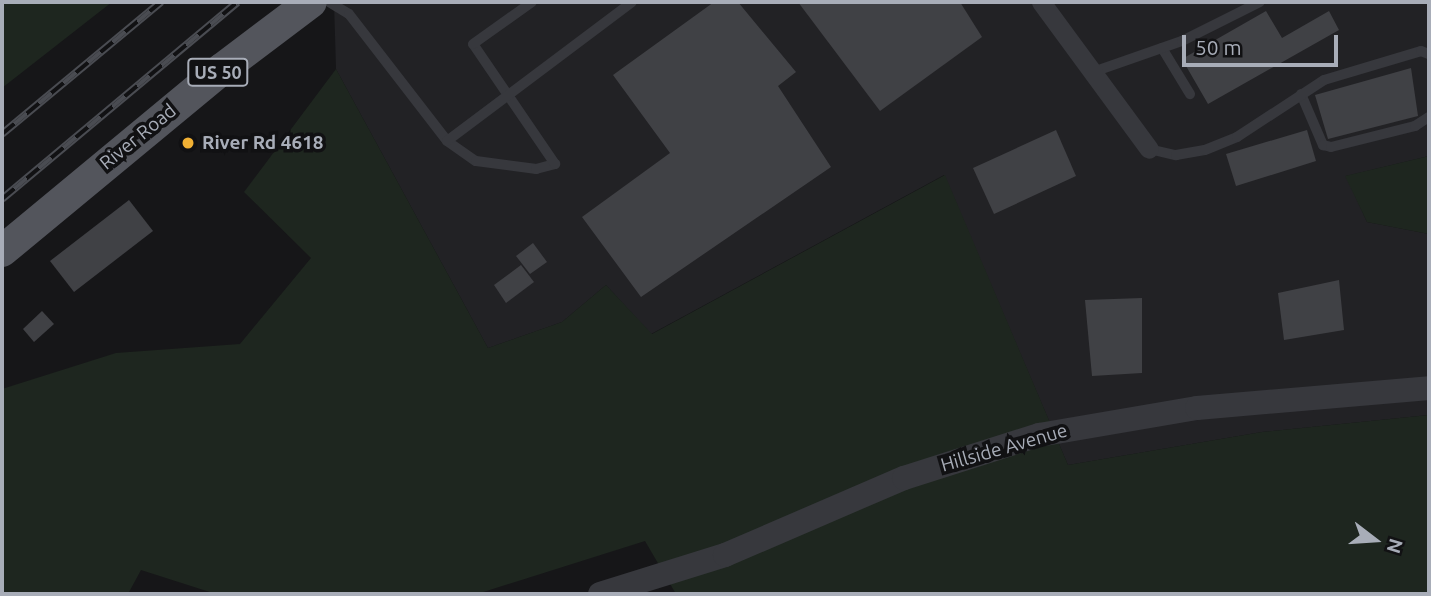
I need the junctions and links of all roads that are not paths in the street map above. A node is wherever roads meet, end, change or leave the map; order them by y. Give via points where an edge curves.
1 (311, 2) edge
2 (329, 2) edge
3 (532, 2) edge
4 (632, 2) edge
5 (1041, 2) edge
6 (1260, 2) edge
7 (1162, 48) junction
8 (1429, 54) edge
9 (1093, 72) junction
10 (1190, 93) dead end
11 (1301, 94) junction
12 (507, 95) junction
13 (1429, 117) edge
14 (447, 141) junction
15 (1149, 149) joint
16 (2, 251) edge
17 (1429, 387) edge
18 (600, 594) edge

1 - 16 main road, River Road / US 50 via 222,69
2 - 14 lane via 349,14
3 - 12 lane via 473,44
4 - 12 lane
5 - 9 street
6 - 7 lane
7 - 9 lane
7 - 10 lane
8 - 11 lane via 1421,51 1324,80
9 - 15 street
11 - 13 lane via 1323,145 1331,147 1415,126
11 - 15 lane via 1237,137 1205,150 1176,155
12 - 14 lane
12 - 14 lane via 555,164 508,168 476,161
17 - 18 street, Hillside Avenue via 1197,408 1039,435 904,478 725,555

